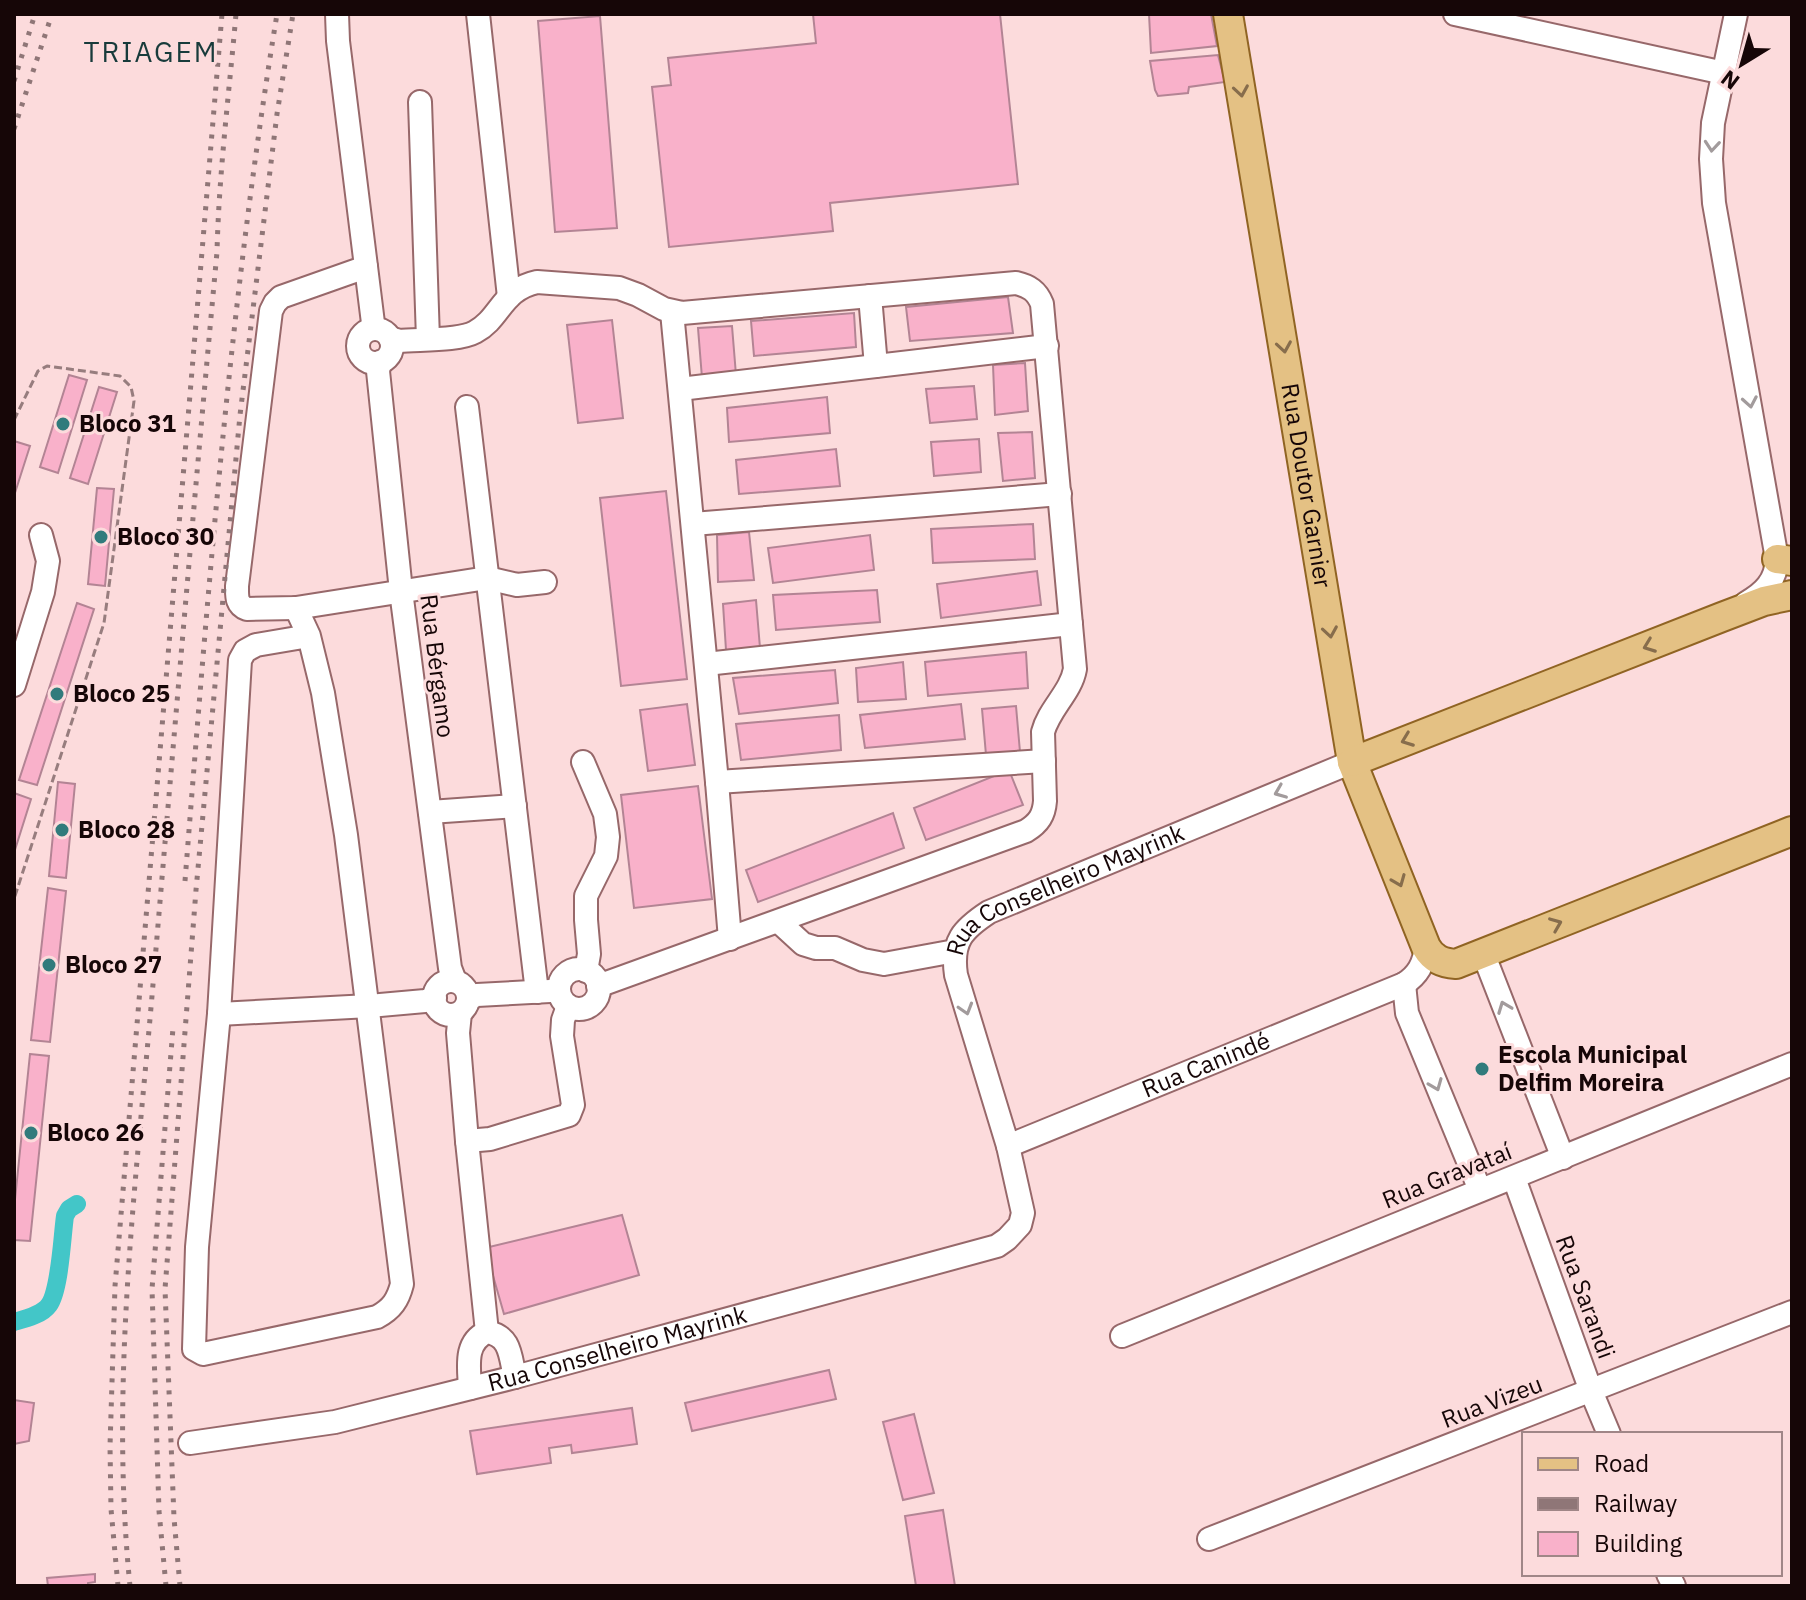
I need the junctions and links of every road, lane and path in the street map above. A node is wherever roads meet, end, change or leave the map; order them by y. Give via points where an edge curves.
1 (337, 14) edge
2 (478, 14) edge
3 (1228, 14) edge
4 (1455, 14) edge
5 (1736, 14) edge
6 (1724, 73) junction
7 (420, 102) dead end
8 (366, 267) junction
9 (870, 296) junction
10 (509, 297) junction
11 (672, 312) junction
12 (428, 339) junction
13 (381, 345) junction
14 (1047, 346) junction
15 (876, 366) junction
16 (680, 389) junction
17 (467, 407) dead end
18 (14, 420) edge
19 (1060, 494) junction
20 (693, 524) junction
21 (41, 535) dead end
22 (1785, 560) edge
23 (487, 578) junction
24 (545, 582) dead end
25 (401, 591) junction
26 (1792, 595) edge
27 (296, 608) junction
28 (1722, 617) junction
29 (1071, 624) junction
30 (309, 636) junction
31 (706, 664) junction
32 (14, 685) edge
33 (1044, 761) junction
34 (583, 762) dead end
35 (1352, 762) junction
36 (717, 782) junction
37 (515, 806) junction
38 (430, 812) junction
39 (1792, 831) edge
40 (14, 899) edge
41 (779, 922) junction
42 (730, 939) junction
43 (1426, 947) junction
44 (955, 951) junction
45 (1483, 953) junction
46 (592, 978) junction
47 (1404, 984) junction
48 (1381, 992) junction
49 (555, 996) junction
50 (453, 998) junction
51 (369, 1006) junction
52 (1407, 1013) junction
53 (219, 1014) junction
54 (1792, 1064) edge
55 (467, 1141) junction
56 (1008, 1146) junction
57 (1563, 1158) junction
58 (1514, 1178) junction
59 (1480, 1190) junction
60 (1792, 1312) edge
61 (487, 1332) junction
62 (1122, 1336) dead end
63 (515, 1377) junction
64 (470, 1388) junction
65 (1591, 1391) junction
66 (1608, 1432) edge
67 (190, 1443) dead end
68 (1209, 1539) dead end

1 - 8 street, Rua Bérgamo
2 - 10 street
3 -> 35 main road, Rua Doutor Garnier
4 - 6 street
5 - 6 street
6 -> 22 street via 1713,123 1714,203
7 - 12 street
8 - 13 street, Rua Bérgamo
8 - 27 street via 281,297 269,319 237,595 247,609
9 - 11 street
9 - 14 street via 1025,285 1042,304
9 - 15 street
10 - 11 street via 537,282 607,286
10 - 12 street via 477,331
11 - 16 street
12 - 13 street
13 - 25 street, Rua Bérgamo
14 - 15 street
14 - 19 street
15 - 16 street
16 - 20 street
17 - 23 street
18 - 40 path via 38,371 47,366 120,376 131,387 134,401 104,623
19 - 20 street
19 - 29 street
20 - 31 street
21 - 32 street via 48,561 43,592
22 - 28 street, Rua Conselheiro Mayrink via 1758,596
23 - 24 street via 517,585
23 - 25 street
23 - 37 street
25 - 27 street
25 - 38 street, Rua Bérgamo
26 - 28 main road
27 - 30 street
28 -> 35 main road, Rua Conselheiro Mayrink
29 - 31 street
29 - 33 street via 1074,675 1046,721
30 - 51 street via 323,693
30 - 53 street via 256,645 240,660
31 - 36 street
33 - 36 street
33 - 41 street via 1044,810 1026,831
34 - 46 street via 605,814 608,837 606,856 586,896
35 -> 43 main road, Rua Doutor Garnier
35 -> 44 street, Rua Conselheiro Mayrink via 989,912 969,925
36 - 42 street
37 - 38 street
37 - 49 street
38 - 50 street, Rua Bérgamo
45 -> 39 main road
41 - 42 street
41 - 44 street via 803,944 884,964
42 - 46 street
43 - 45 main road via 1438,960 1456,964
43 - 47 street via 1419,971
44 -> 56 street, Rua Conselheiro Mayrink via 956,975
57 -> 45 street
46 - 49 street via 576,969 567,973
46 - 49 street via 598,995 586,1008 577,1009
47 - 48 street, Rua Canindé
47 - 52 street
48 - 52 street
48 - 56 street, Rua Canindé
49 - 50 street
49 - 55 street via 563,1020 573,1105 569,1115
50 - 51 street
50 - 55 street, Rua Bérgamo
51 - 53 street
51 - 53 street via 402,1284 399,1296 377,1317 203,1354 194,1349 197,1247
52 -> 59 street
54 - 57 street, Rua Gravataí
55 - 61 street, Rua Bérgamo
56 - 63 street, Rua Conselheiro Mayrink via 1023,1213 1020,1225 997,1246
57 - 58 street, Rua Gravataí
58 - 59 street, Rua Gravataí
58 - 65 street, Rua Sarandi
59 - 62 street, Rua Gravataí
60 - 65 street, Rua Vizeu
61 - 63 street via 507,1344
61 - 64 street via 478,1335 471,1348
63 - 64 street, Rua Conselheiro Mayrink
64 - 67 street, Rua Conselheiro Mayrink via 323,1425
65 - 66 street, Rua Sarandi
65 - 68 street, Rua Vizeu

